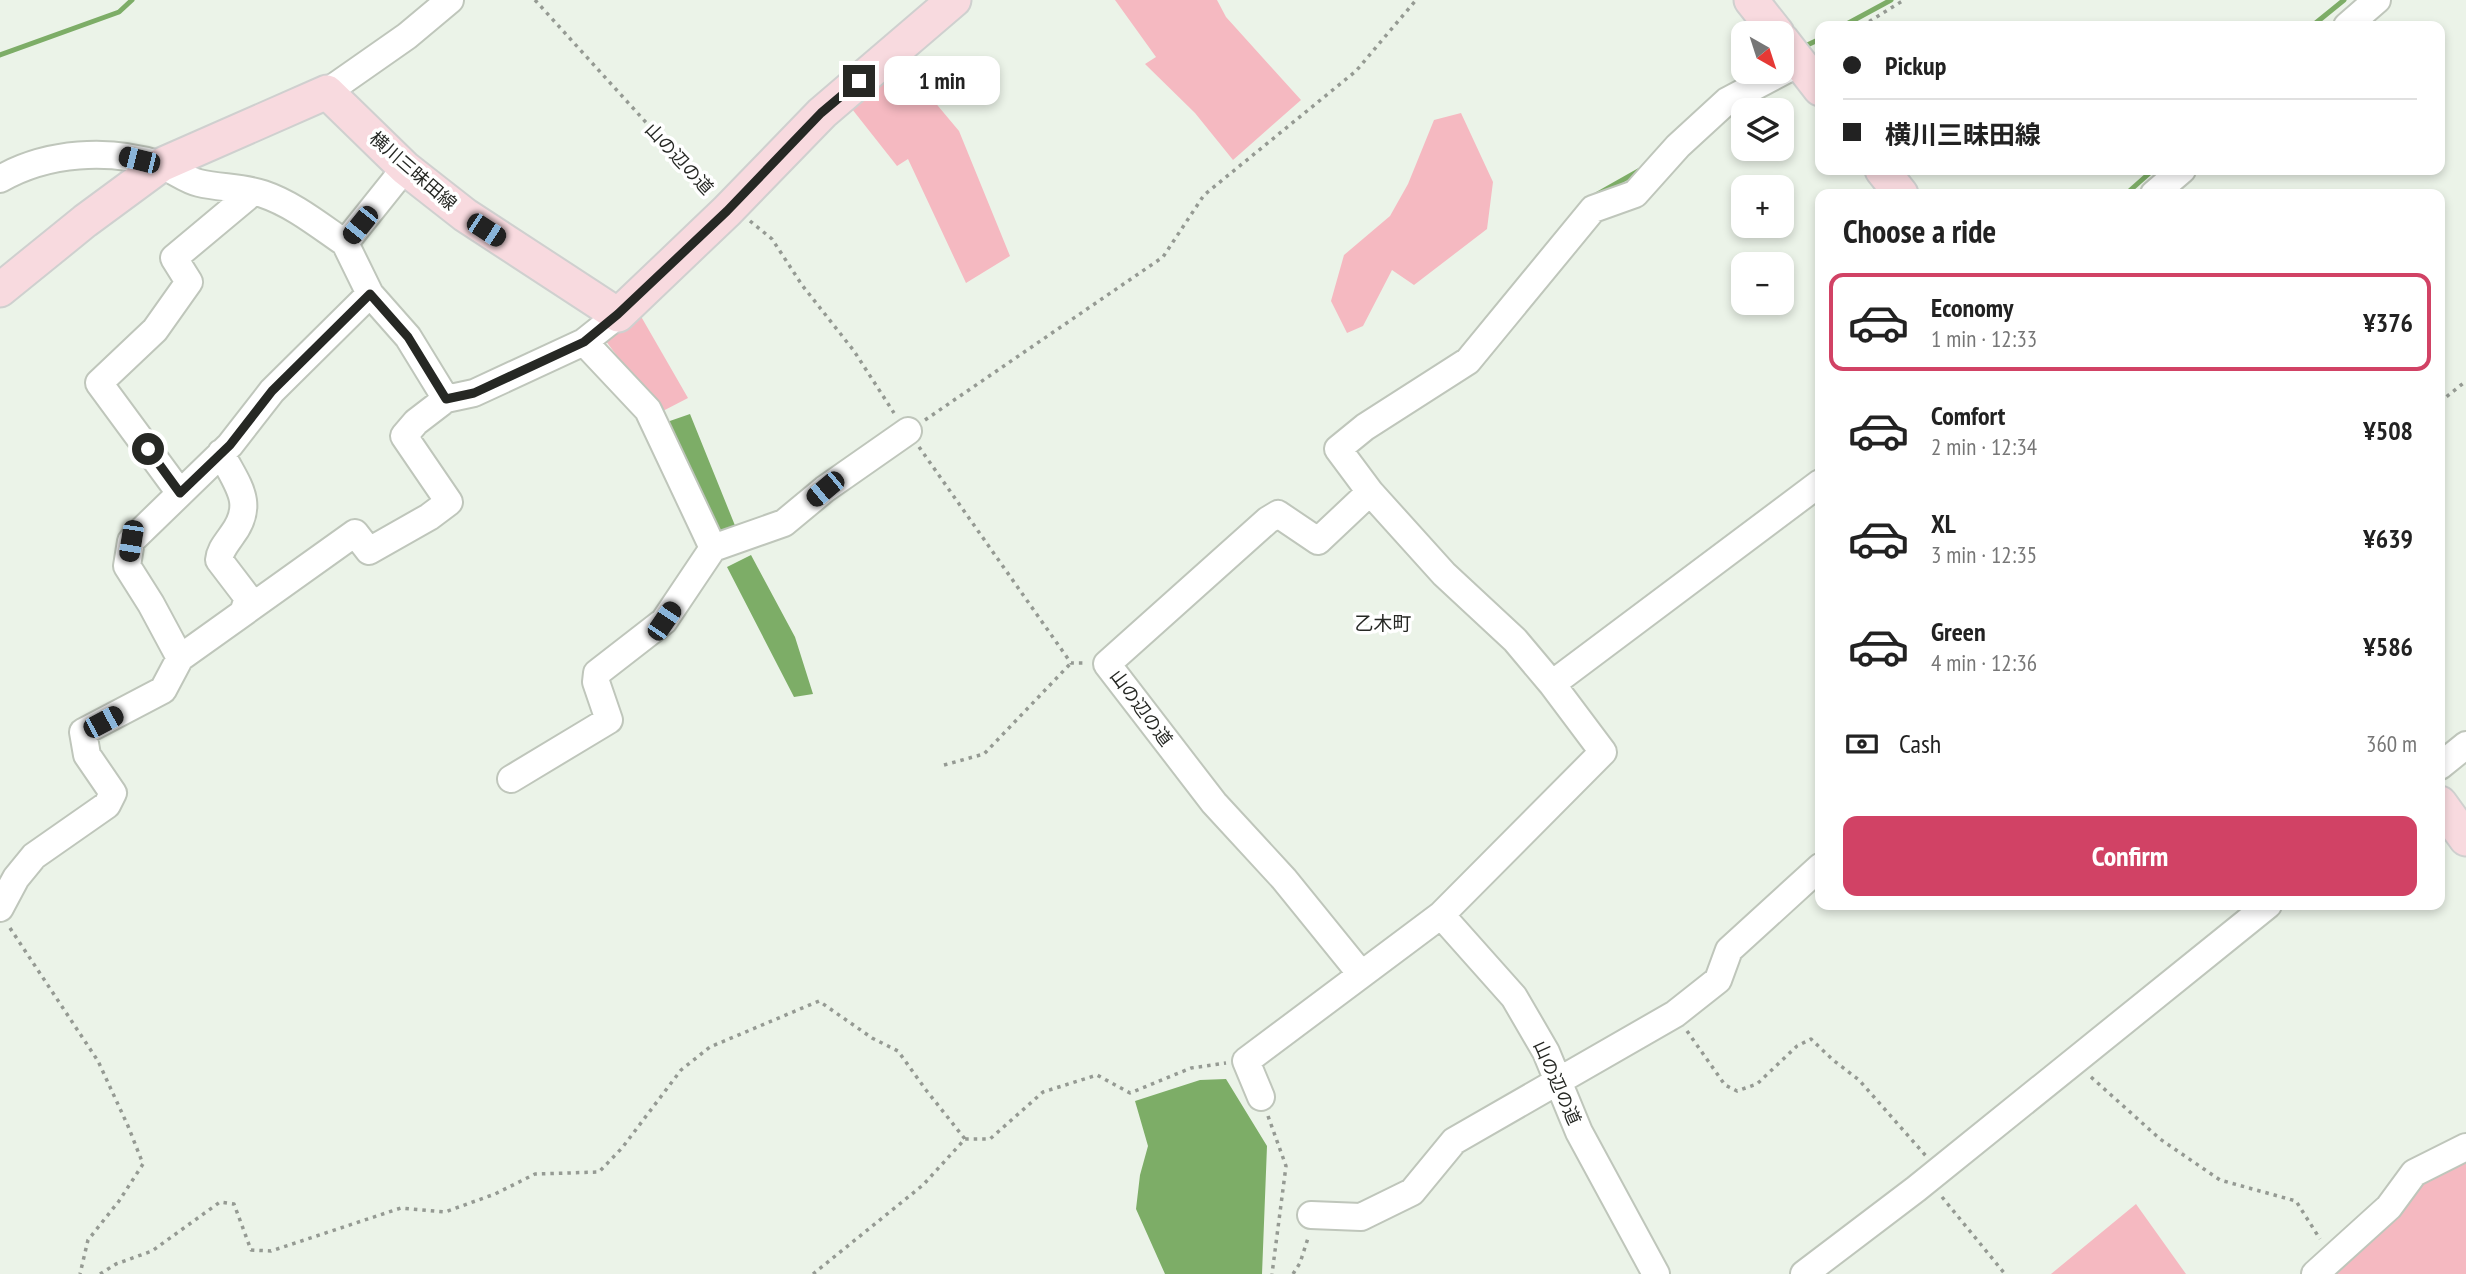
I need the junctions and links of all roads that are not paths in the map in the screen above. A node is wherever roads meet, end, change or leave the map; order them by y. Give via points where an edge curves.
1 (450, 0) edge
2 (954, 0) edge
3 (1751, 0) edge
4 (2377, 0) edge
5 (1768, 21) edge
6 (2353, 21) edge
7 (1794, 56) edge
8 (1815, 83) edge
9 (1748, 84) edge
10 (327, 92) junction
11 (161, 165) junction
12 (405, 168) junction
13 (1886, 175) edge
14 (2176, 175) edge
15 (0, 178) edge
16 (1897, 189) edge
17 (2160, 189) edge
18 (253, 192) junction
19 (345, 243) junction
20 (0, 290) edge
21 (370, 294) junction
22 (618, 314) junction
23 (584, 342) junction
24 (446, 399) junction
25 (908, 431) road end
26 (221, 453) junction
27 (1815, 487) edge
28 (1370, 492) junction
29 (180, 493) junction
30 (713, 548) junction
31 (244, 610) junction
32 (180, 657) junction
33 (1552, 684) junction
34 (2466, 745) edge
35 (2445, 762) edge
36 (511, 779) dead end
37 (2445, 810) edge
38 (2466, 839) edge
39 (1815, 872) edge
40 (2262, 910) edge
41 (1441, 915) junction
42 (4, 916) edge
43 (1360, 974) junction
44 (1559, 1083) junction
45 (1261, 1097) road end
46 (2466, 1147) edge
47 (1311, 1215) road end
48 (2324, 1266) edge
49 (1656, 1274) edge
50 (1804, 1274) edge

1 - 10 street
2 - 22 main road via 821,113 727,211
3 - 5 main road
4 - 6 street
7 - 8 main road
9 - 28 street via 1678,146 1635,194 1593,209 1468,360 1338,449
10 - 11 main road
10 - 12 main road, 横川三昧田線
11 - 15 street via 117,155 65,156
11 - 18 street via 197,183
11 - 20 main road
12 - 19 street
12 - 22 main road, 横川三昧田線 via 465,215
13 - 16 main road
14 - 17 street
18 - 19 street via 303,214
18 - 29 street via 174,258 189,282 155,330 99,383
19 - 21 street
21 - 24 street via 408,337
21 - 26 street via 272,391
22 - 23 street
23 - 24 street via 474,393
23 - 30 street via 648,410
24 - 31 street via 404,436 449,502 369,551 355,533
25 - 30 street via 784,523
26 - 29 street
26 - 31 street via 245,500 242,522 219,552 219,560 248,598
27 - 33 street
28 - 33 street
28 - 43 street, 山の辺の道 via 1318,541 1278,514 1268,520 1107,664 1214,803 1284,879
29 - 32 street via 131,541 127,566
30 - 36 street via 664,621 597,673 609,720
31 - 32 street
32 - 42 street via 163,690 83,732 86,755 113,793 107,805 34,856 16,878
33 - 41 street via 1603,752
34 - 35 street
37 - 38 main road
39 - 44 street via 1729,950 1718,980 1675,1014
40 - 50 street
41 - 43 street
41 - 44 street, 山の辺の道 via 1514,997
43 - 45 street via 1246,1060
44 - 47 street via 1454,1141 1412,1192 1361,1217
44 - 49 street, 山の辺の道 via 1579,1132
46 - 48 street via 2414,1173 2389,1207

